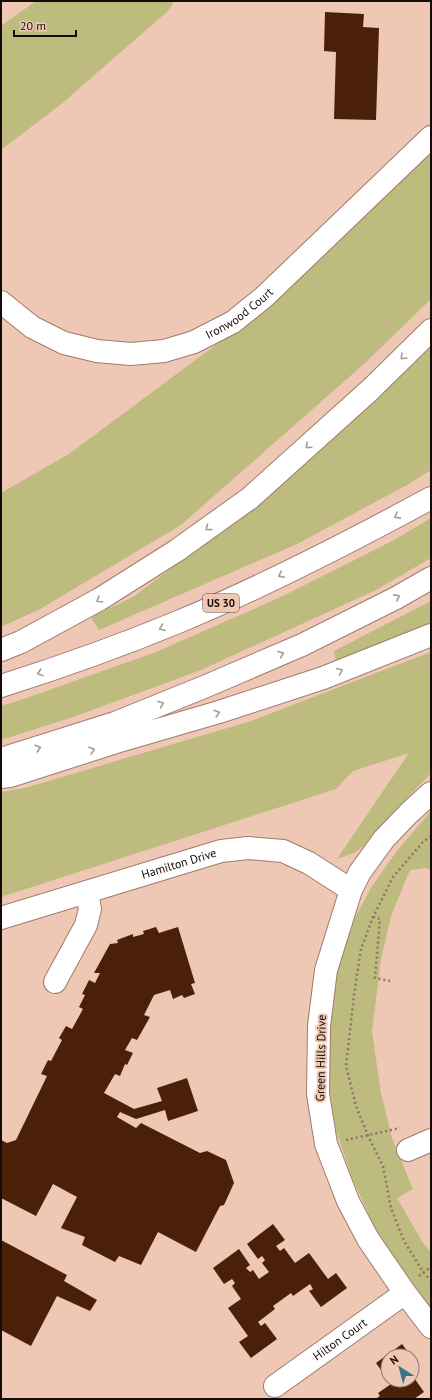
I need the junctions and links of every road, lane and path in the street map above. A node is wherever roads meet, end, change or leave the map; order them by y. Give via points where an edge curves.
1 (431, 137) edge
2 (1, 302) edge
3 (431, 330) edge
4 (431, 498) edge
5 (431, 578) edge
6 (431, 635) edge
7 (1, 650) edge
8 (1, 686) edge
9 (1, 759) edge
10 (1, 777) edge
11 (431, 793) edge
12 (431, 836) edge
13 (351, 890) junction
14 (87, 892) junction
15 (372, 916) junction
16 (1, 918) edge
17 (390, 981) dead end
18 (55, 982) dead end
19 (402, 1128) dead end
20 (368, 1135) junction
21 (431, 1140) edge
22 (340, 1141) dead end
23 (408, 1150) dead end
24 (431, 1280) edge
25 (405, 1293) junction
26 (431, 1327) edge
27 (275, 1386) dead end

1 - 2 main road, Ironwood Court via 264,297 233,322 194,342 164,351 131,354 97,351 64,343 32,327
3 -> 7 main road via 370,390 250,498 176,551 100,599 22,642
4 -> 8 main road, US 30 via 363,535 178,622 80,661
9 -> 5 main road via 115,723 211,684 302,645
10 -> 6 main road via 323,678
11 - 13 main road, Green Hills Drive via 384,839 360,872
12 - 15 path via 393,877
13 - 14 main road, Hamilton Drive via 309,863 283,851 248,848 221,851
13 - 25 main road, Green Hills Drive via 326,970 319,1026 318,1094 326,1144 348,1201 368,1239
14 - 16 main road, Hamilton Drive
14 - 18 main road via 90,909 86,926
15 - 17 path via 380,919 375,978
15 - 20 path via 361,949 346,1066 356,1106
19 - 20 path
20 - 22 path
20 - 24 path via 383,1166 391,1208 404,1241 425,1275
21 - 23 main road
25 - 26 main road, Green Hills Drive
25 - 27 main road, Hilton Court

